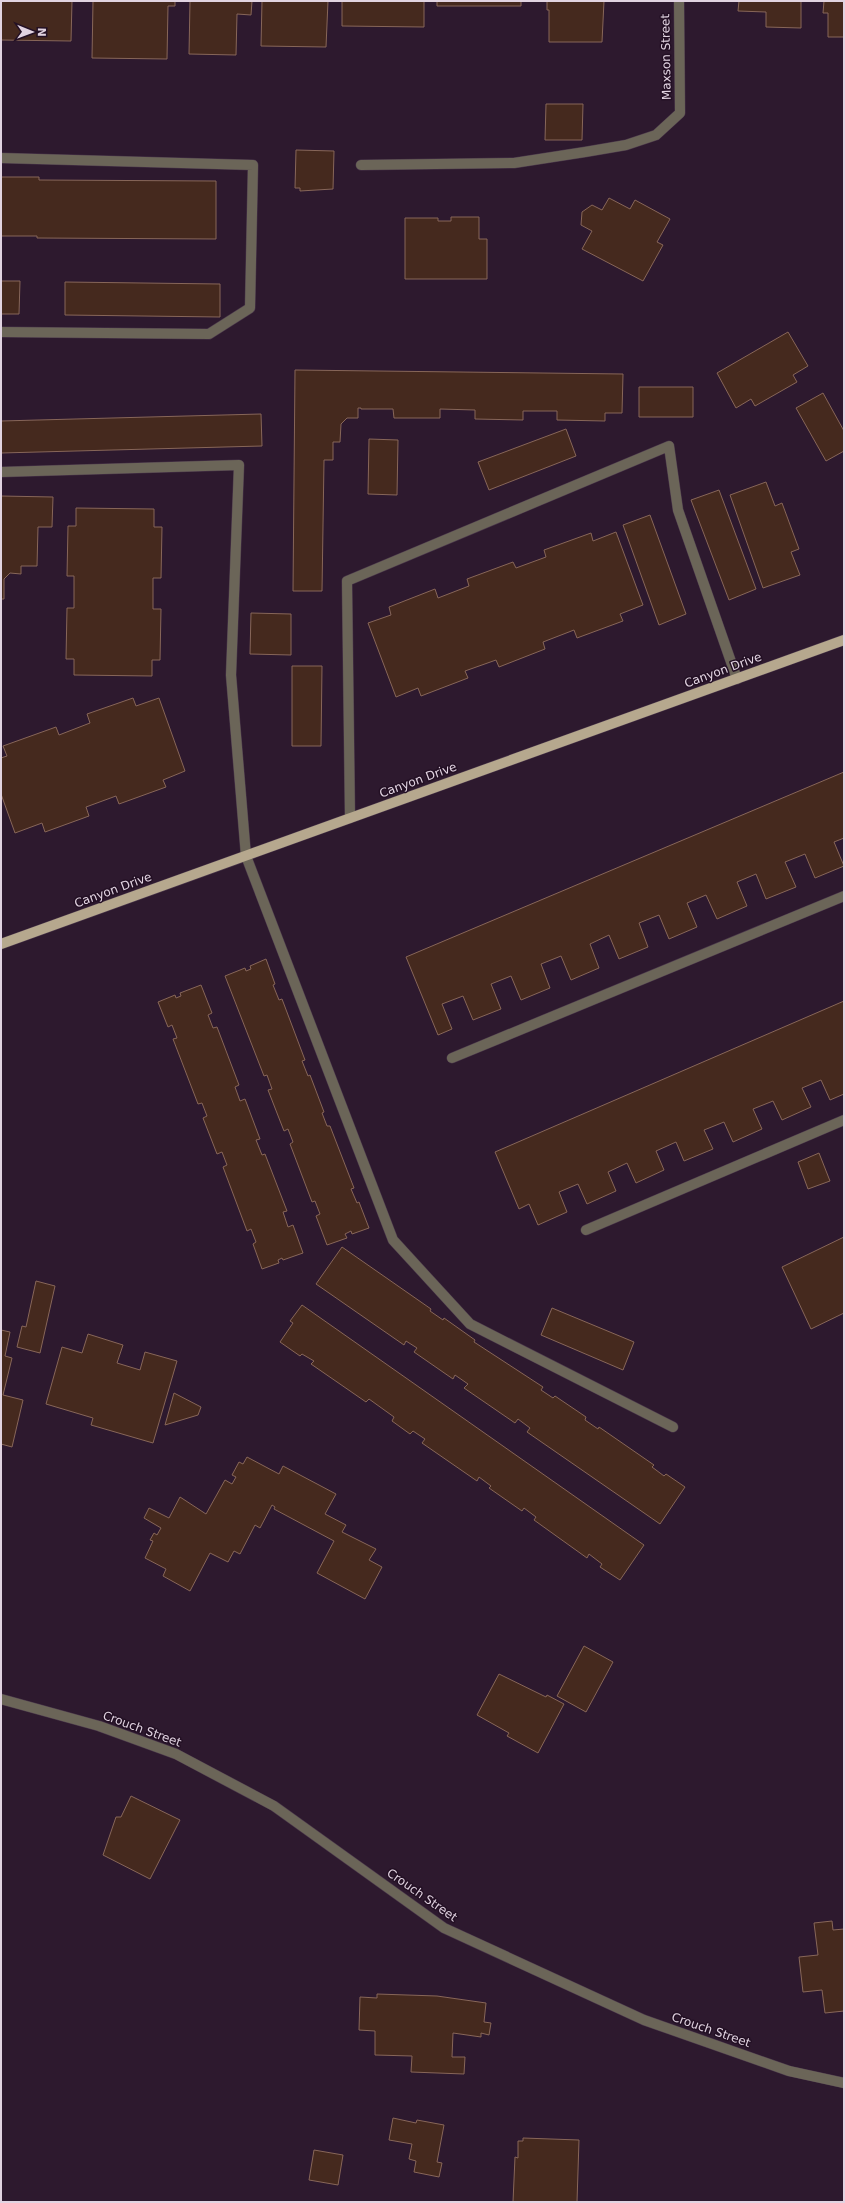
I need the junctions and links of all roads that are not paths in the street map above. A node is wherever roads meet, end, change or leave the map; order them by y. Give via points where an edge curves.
1 (679, 1) edge
2 (1, 158) edge
3 (361, 165) dead end
4 (1, 332) edge
5 (1, 472) edge
6 (844, 640) edge
7 (737, 679) junction
8 (350, 818) junction
9 (246, 856) junction
10 (844, 896) edge
11 (1, 944) edge
12 (452, 1058) dead end
13 (844, 1120) edge
14 (586, 1230) dead end
15 (672, 1427) dead end
16 (1, 1699) edge
17 (844, 2083) edge

1 - 3 street, Maxson Street via 680,113 656,135 626,146 514,163
2 - 4 street via 253,165 250,308 209,334
5 - 9 street via 238,465 231,675
6 - 7 main road, Canyon Drive
7 - 8 main road, Canyon Drive
7 - 8 street via 678,510 669,446 346,581
8 - 9 main road, Canyon Drive
9 - 11 main road, Canyon Drive
9 - 15 street via 393,1240 470,1324
10 - 12 street
13 - 14 street
16 - 17 street, Crouch Street via 99,1726 176,1754 274,1806 444,1928 644,2020 790,2071

